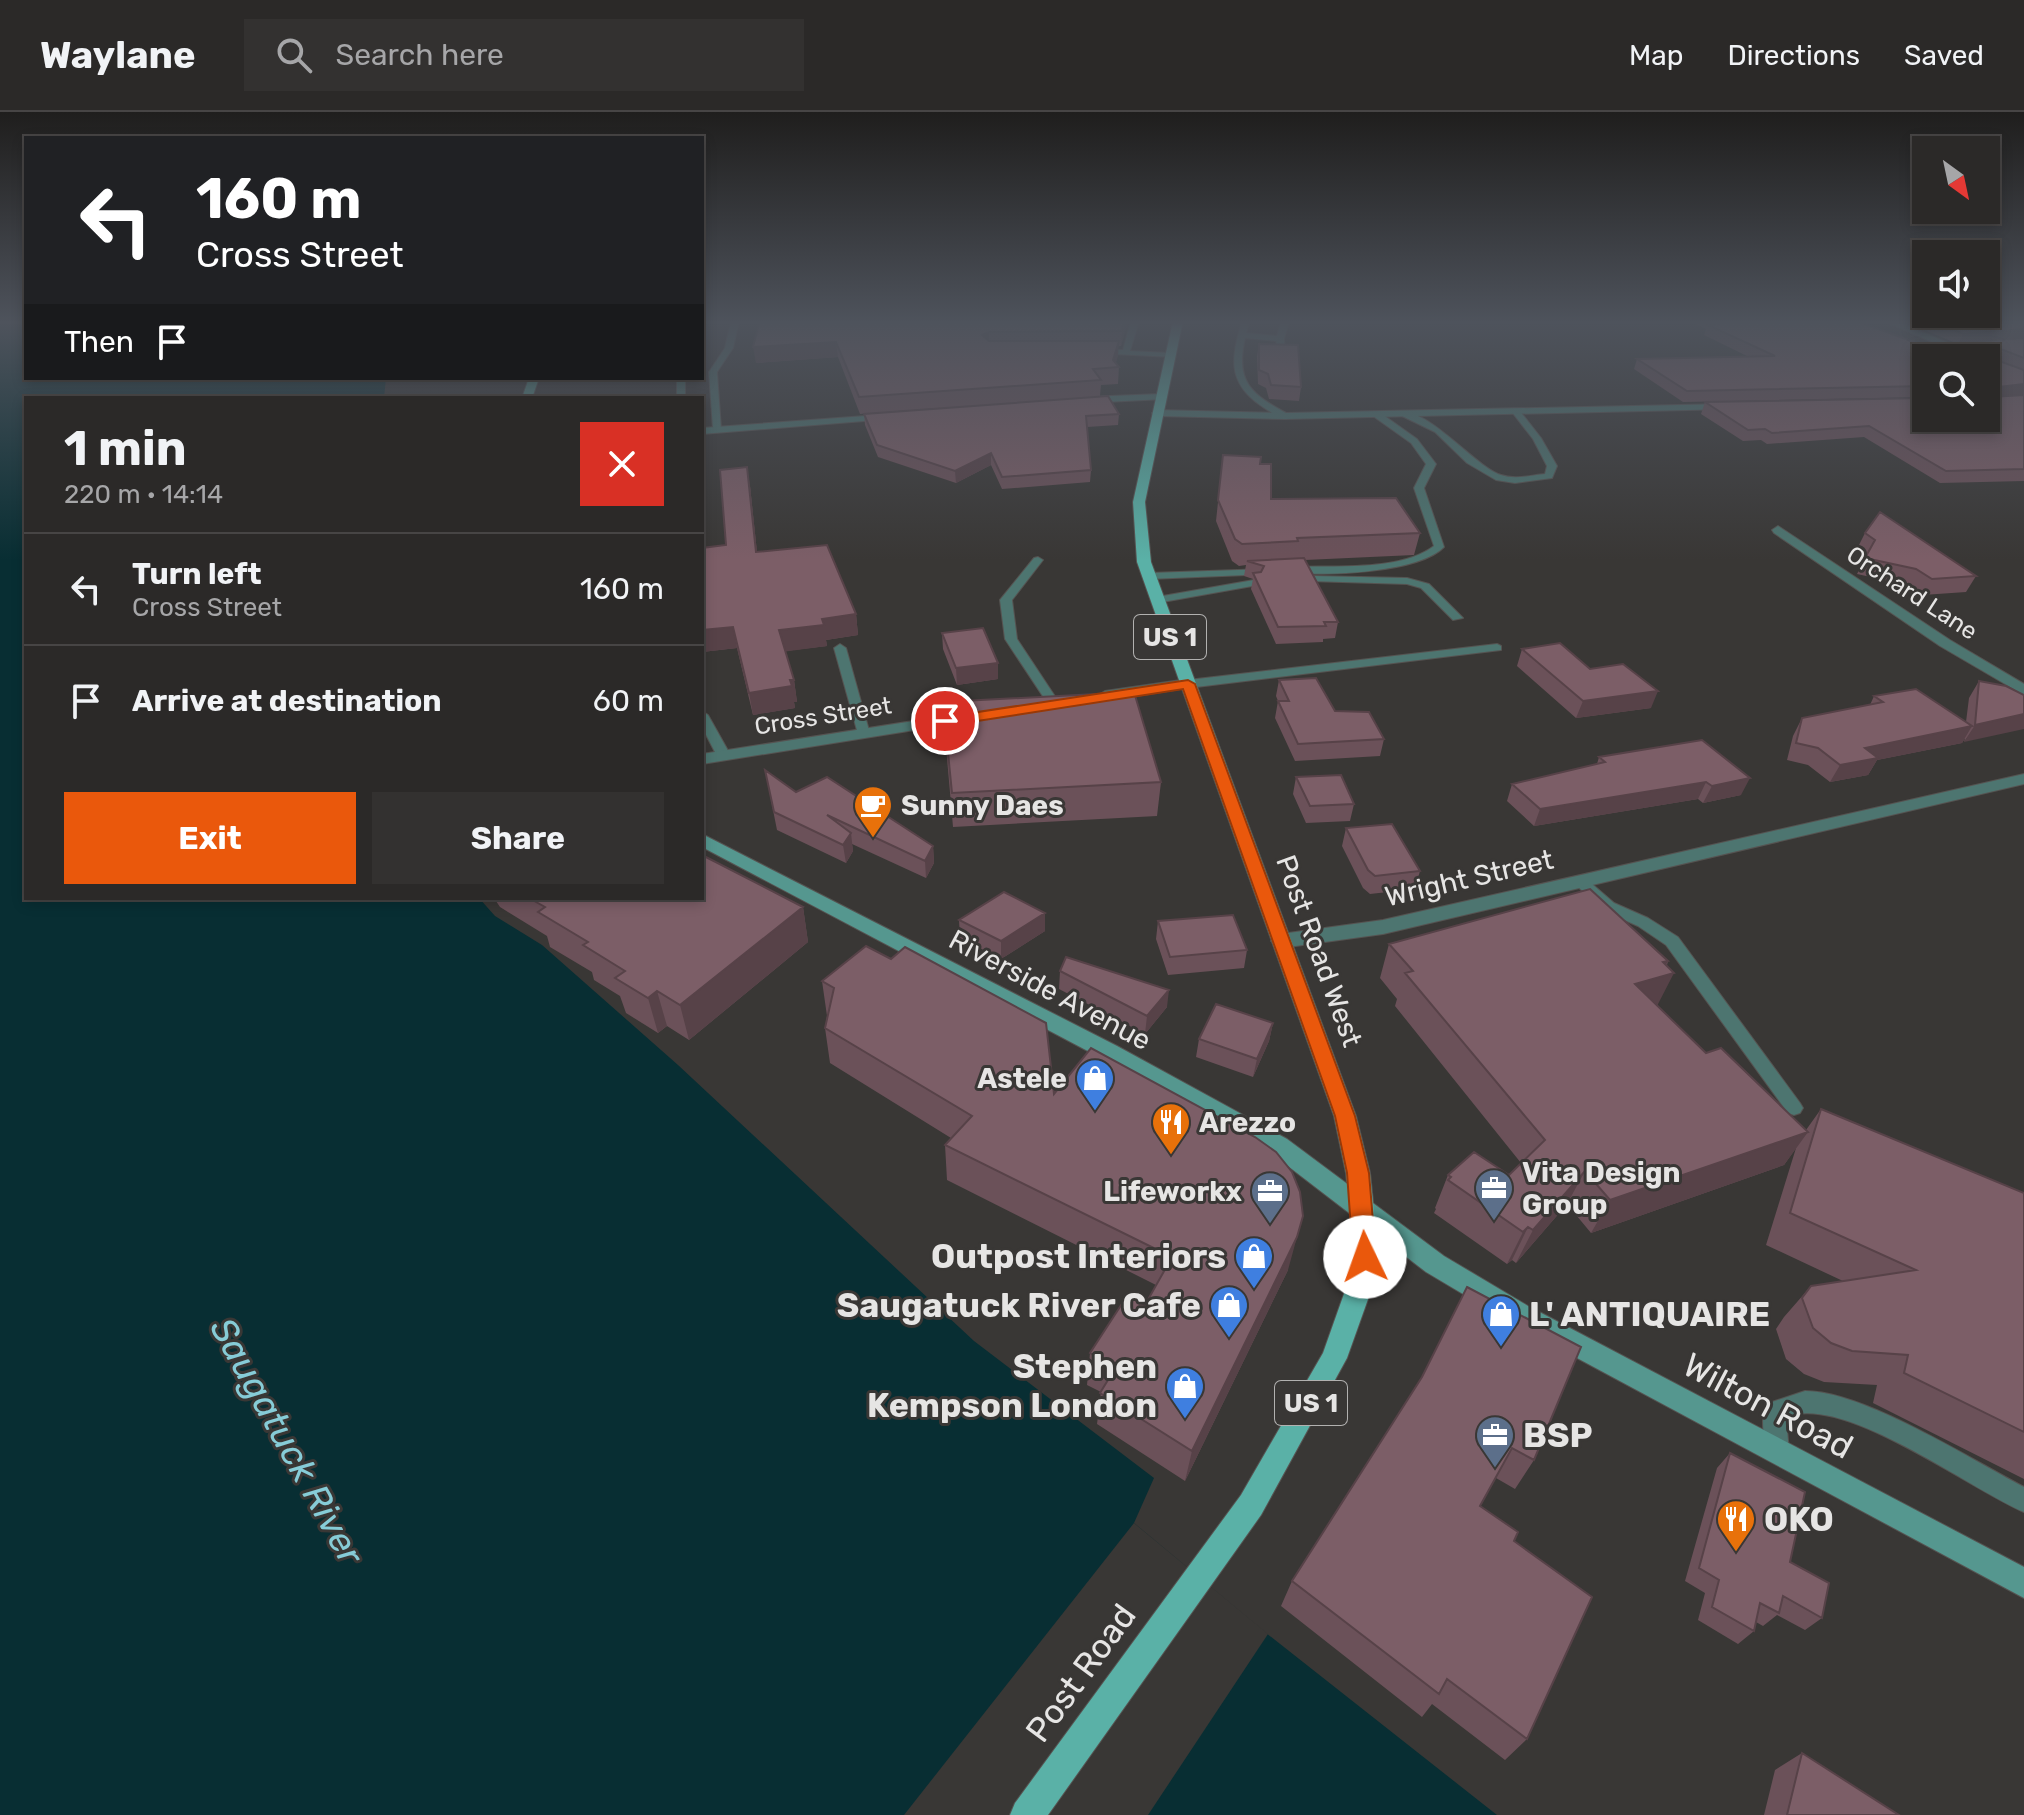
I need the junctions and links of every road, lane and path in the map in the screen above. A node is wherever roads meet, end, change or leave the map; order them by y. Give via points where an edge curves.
1 (715, 400) edge
2 (1089, 400) edge
3 (1160, 400) edge
4 (1252, 400) edge
5 (1257, 400) edge
6 (1078, 401) edge
7 (1739, 407) edge
8 (1516, 412) junction
9 (1157, 413) junction
10 (1376, 414) junction
11 (1402, 414) junction
12 (907, 415) edge
13 (1249, 416) junction
14 (1285, 416) junction
15 (717, 429) junction
16 (704, 431) edge
17 (1778, 530) dead end
18 (1038, 560) dead end
19 (1149, 576) junction
20 (1157, 600) junction
21 (1457, 618) dead end
22 (840, 648) dead end
23 (1497, 648) dead end
24 (1188, 684) junction
25 (2024, 690) edge
26 (1092, 698) edge
27 (1053, 704) edge
28 (995, 714) edge
29 (704, 719) edge
30 (864, 734) junction
31 (724, 756) junction
32 (704, 759) edge
33 (2024, 779) edge
34 (704, 841) edge
35 (1580, 881) junction
36 (1281, 941) junction
37 (1794, 1108) dead end
38 (1362, 1207) junction
39 (1778, 1452) junction
40 (2024, 1500) edge
41 (1199, 1577) joint
42 (2024, 1583) edge
43 (1027, 1815) edge

1 - 15 lane
2 - 6 street
3 - 9 main road, Post Road West / US 1
4 - 13 lane
5 - 14 lane
7 - 8 street
8 - 11 street
8 - 11 lane via 1552,466 1549,476 1499,478 1470,461 1438,430
9 - 13 street
9 - 19 main road, Post Road West / US 1 via 1138,522
10 - 11 street
10 - 14 street
10 - 19 lane via 1403,431 1431,464 1419,488 1439,547 1423,559
12 - 15 street
13 - 14 street
15 - 16 street
17 - 25 street, Orchard Lane
18 - 27 lane via 1006,600 1011,639
19 - 20 main road, Post Road West / US 1
20 - 21 lane via 1279,581 1407,581 1425,586
20 - 24 main road, Post Road West / US 1
22 - 30 lane
23 - 24 lane
24 - 26 street
24 - 36 main road, Post Road West / US 1
28 - 30 street, Cross Street
29 - 31 lane
30 - 31 street, Cross Street
31 - 32 street, Cross Street
33 - 35 street, Wright Street
34 - 38 main road, Riverside Avenue via 1204,1104 1279,1146
35 - 36 street, Wright Street via 1383,927
35 - 37 lane via 1609,907 1672,941
36 - 38 main road, Post Road West / US 1 via 1345,1116
38 - 39 main road, Wilton Road via 1435,1264 1519,1314
38 - 41 main road, Post Road West / US 1 via 1364,1274 1334,1358 1272,1474
39 - 40 lane via 1774,1411 1793,1402 1813,1402 1864,1418
39 - 42 main road, Wilton Road
41 - 43 main road, Post Road / US 1

